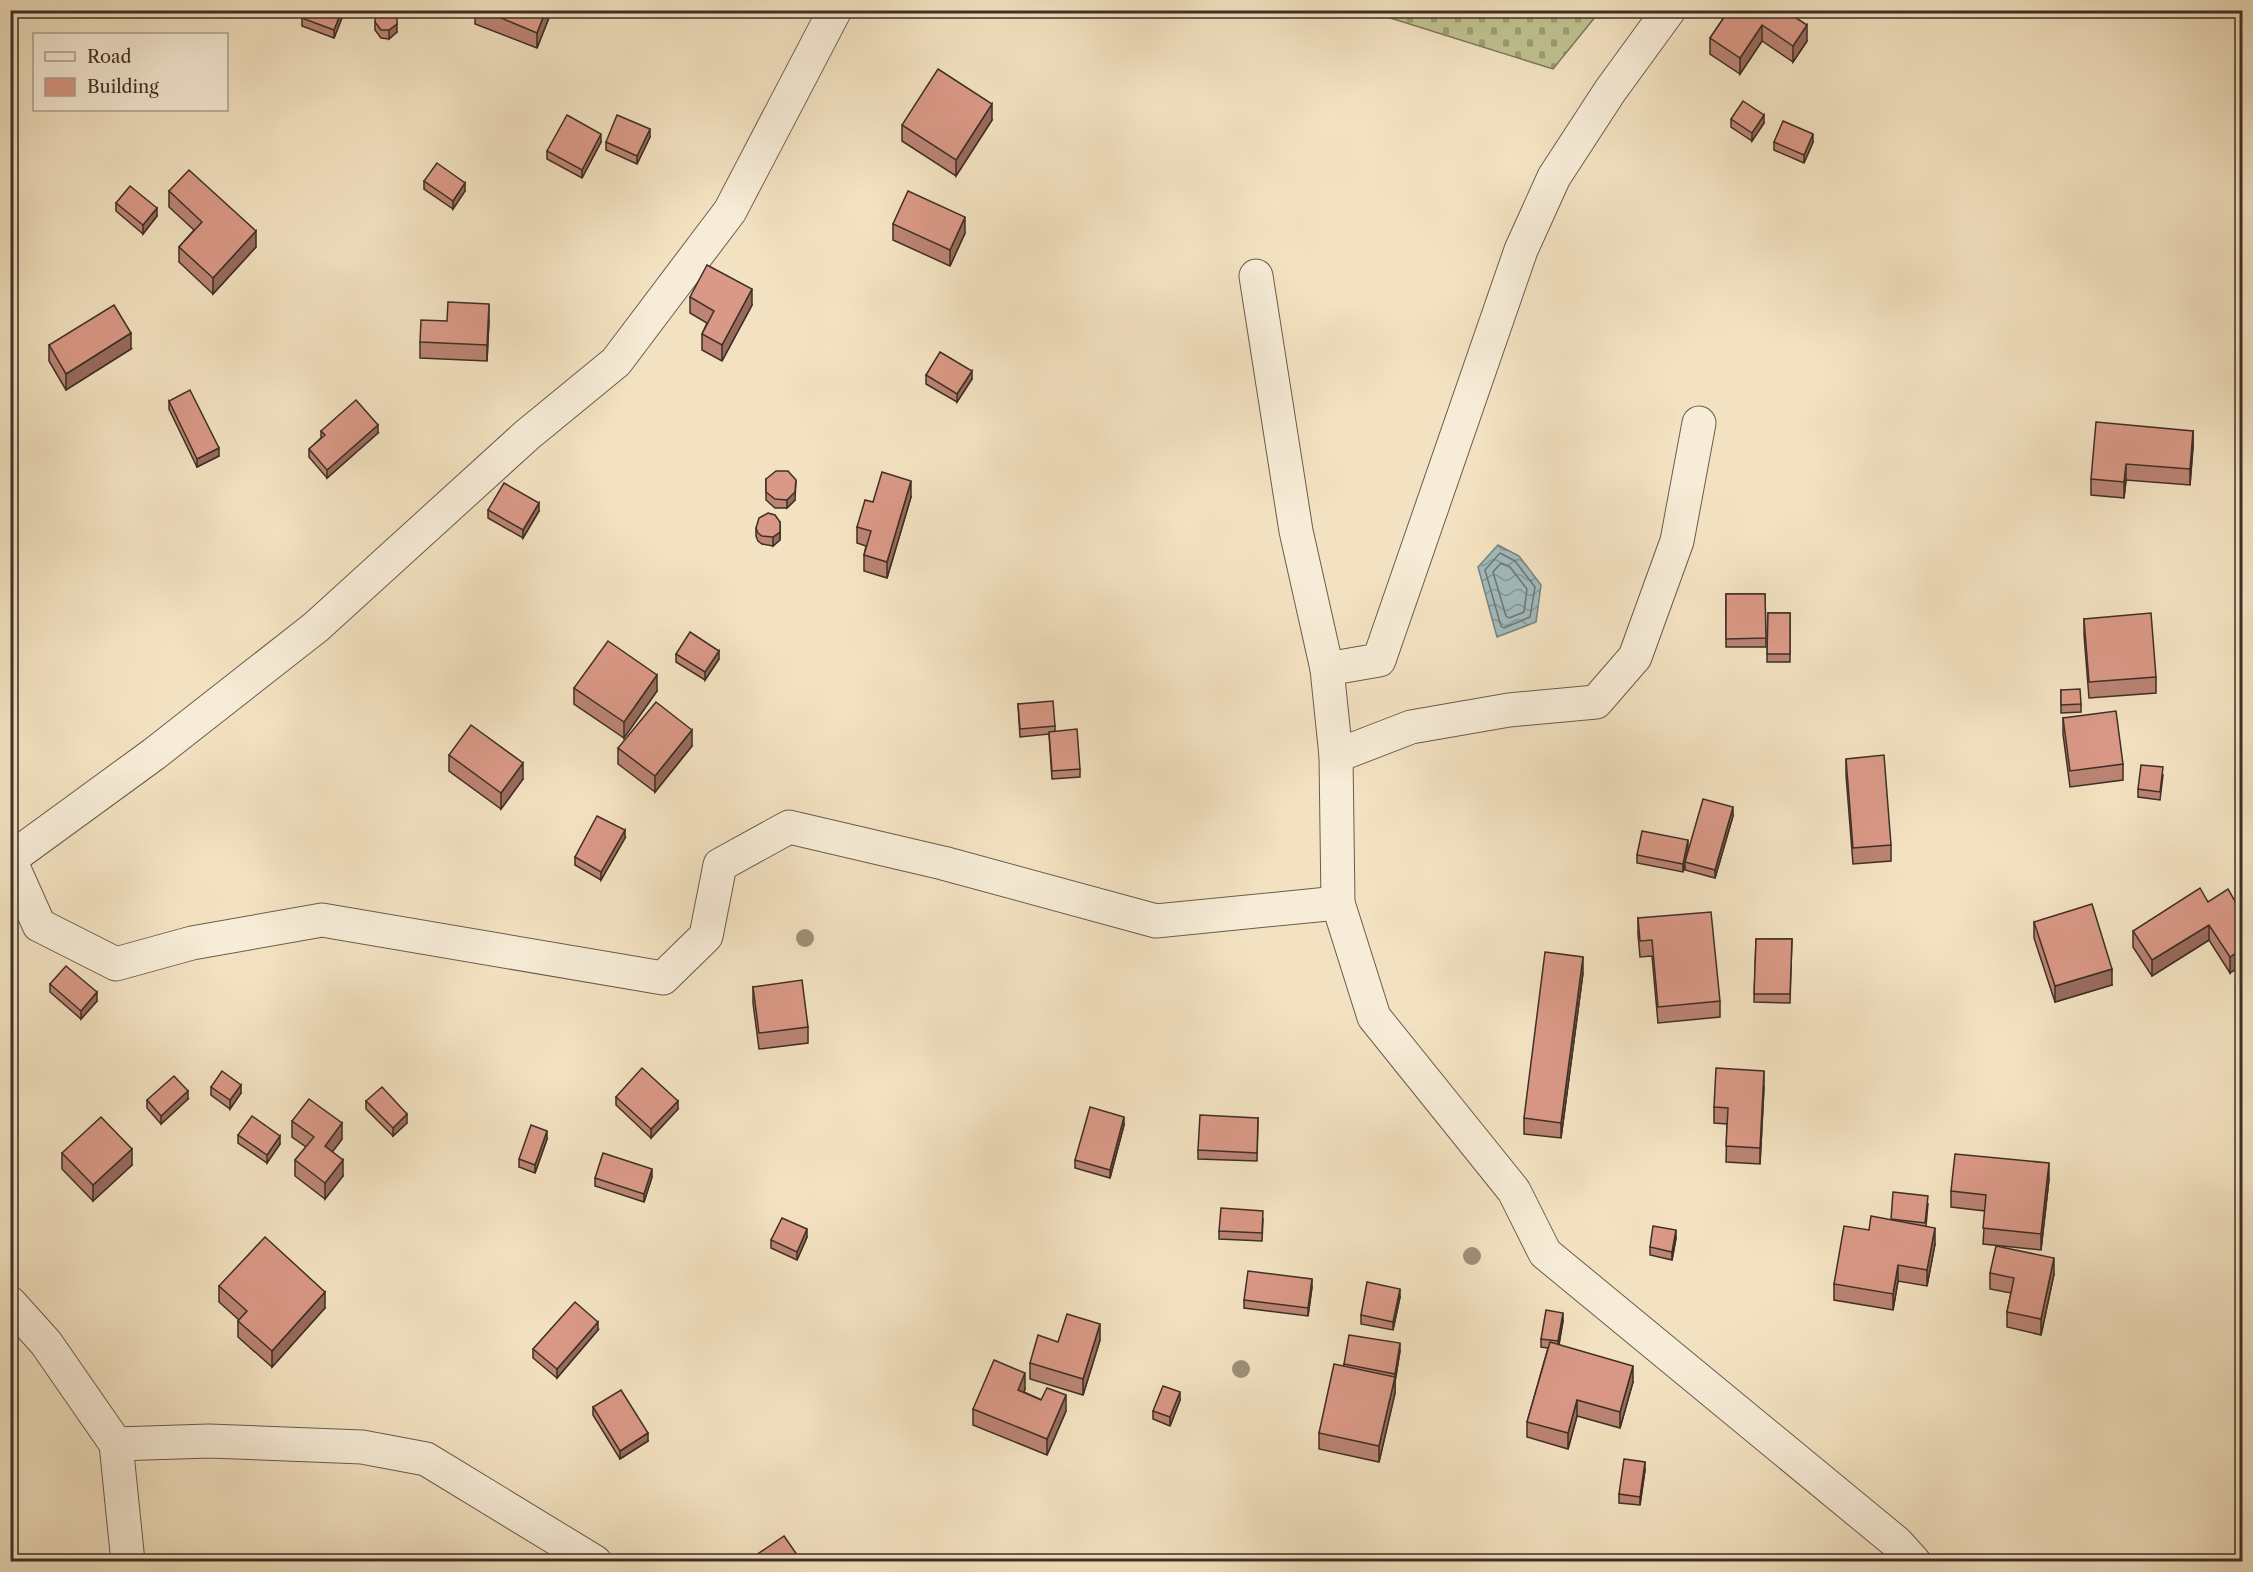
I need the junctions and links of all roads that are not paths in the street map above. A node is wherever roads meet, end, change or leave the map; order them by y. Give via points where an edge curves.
1 (835, 10) edge
2 (1669, 10) edge
3 (1256, 276) dead end
4 (1700, 423) dead end
5 (1327, 669) junction
6 (1336, 756) junction
7 (10, 860) edge
8 (1338, 903) junction
9 (10, 1303) edge
10 (116, 1444) junction
11 (128, 1562) edge
12 (595, 1562) edge
13 (1914, 1562) edge

1 - 7 street via 730,211 616,362 527,435 316,627
2 - 5 street via 1610,91 1549,187 1521,250 1379,660
3 - 5 street via 1296,531
4 - 6 street via 1677,540 1635,657 1596,702 1509,710 1411,727
5 - 6 street
6 - 8 street
7 - 8 street via 39,925 116,964 192,943 322,920 663,978 706,936 720,865 789,827 943,863 1156,921
8 - 13 street via 1374,1017 1514,1191 1545,1253 1897,1543
9 - 10 street via 46,1343
10 - 11 street
10 - 12 street via 209,1441 362,1447 426,1459

